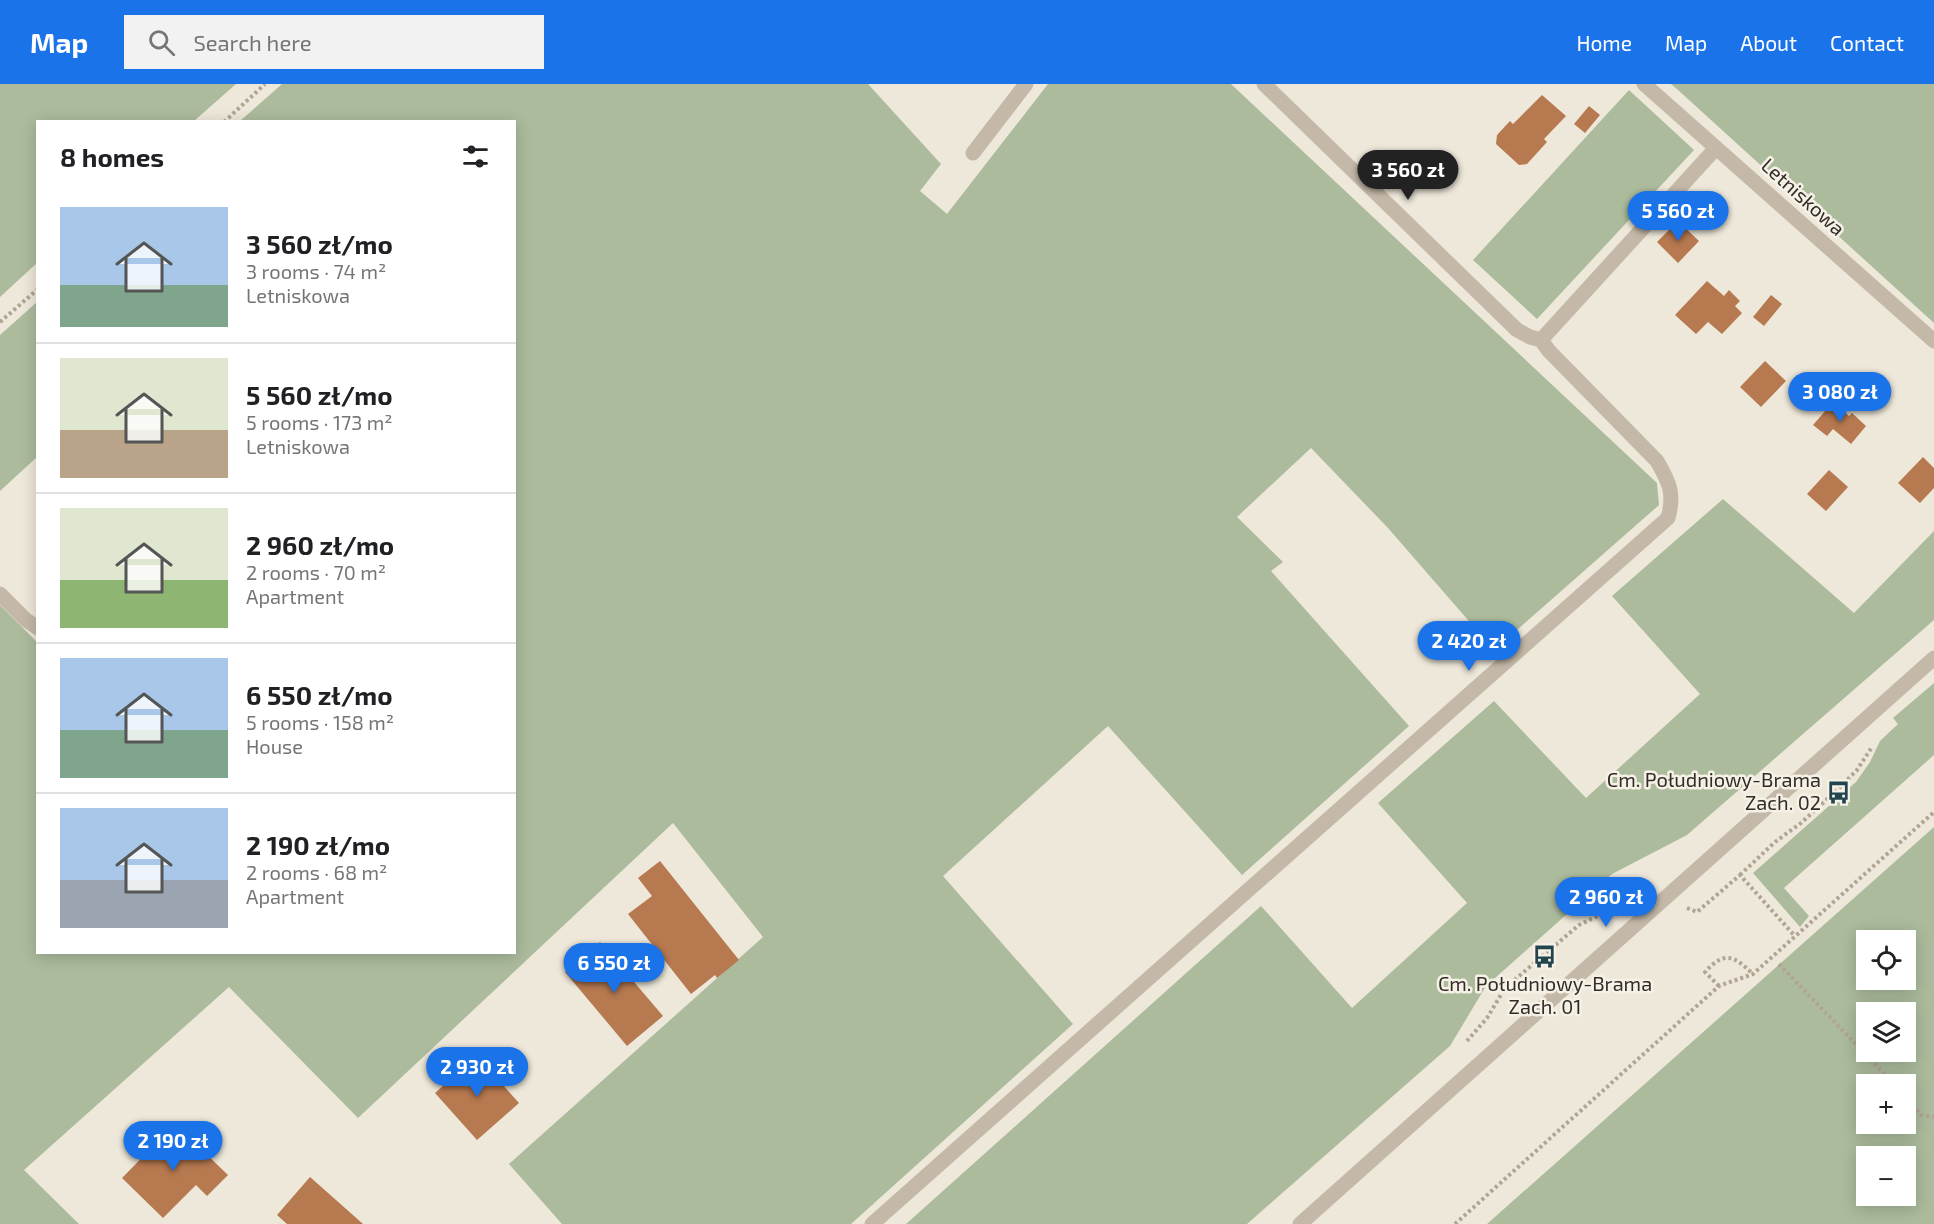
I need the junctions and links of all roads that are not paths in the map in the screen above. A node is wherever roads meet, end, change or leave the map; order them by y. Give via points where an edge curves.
1 (1026, 84) edge
2 (1264, 84) edge
3 (1644, 84) edge
4 (1716, 148) junction
5 (973, 153) dead end
6 (1541, 340) junction
7 (1934, 341) edge
8 (0, 594) edge
9 (36, 627) edge
10 (1934, 658) edge
11 (872, 1224) edge
12 (1300, 1224) edge

1 - 5 street
2 - 6 street via 1517,330
3 - 4 street, Letniskowa
4 - 6 street
4 - 7 street, Letniskowa
6 - 11 street via 1657,461 1669,481 1672,503 1668,518
8 - 9 street
10 - 12 street

